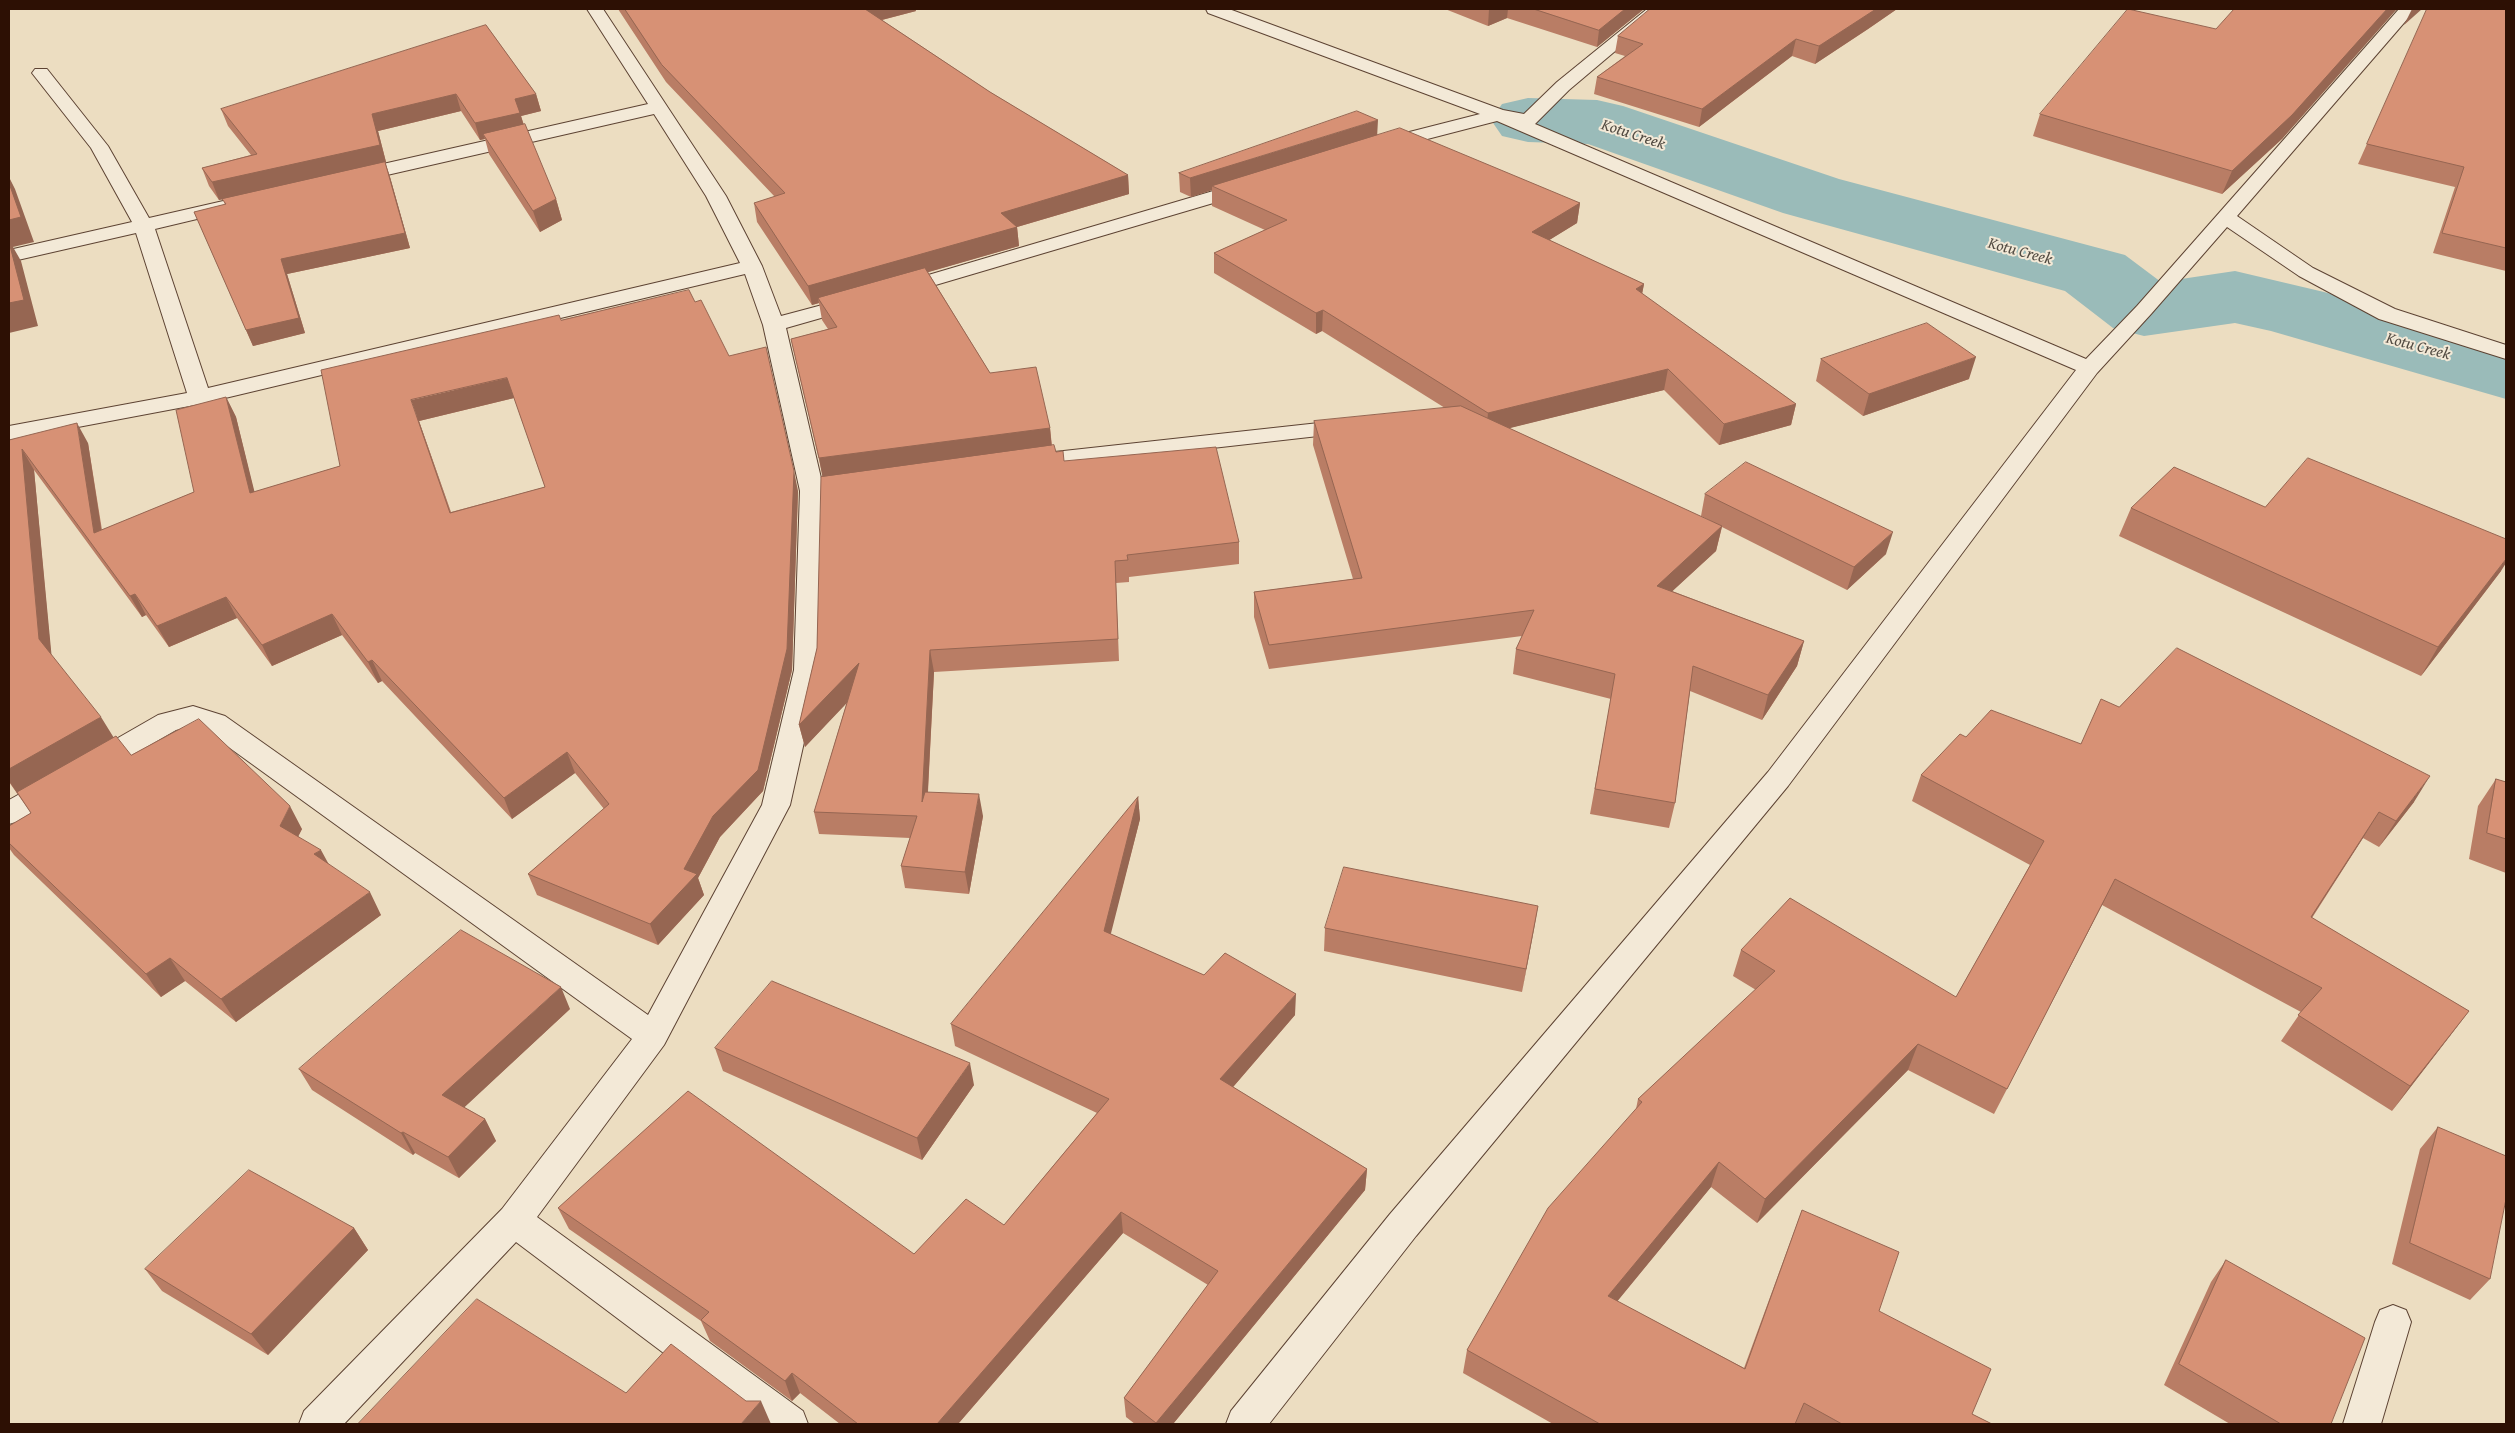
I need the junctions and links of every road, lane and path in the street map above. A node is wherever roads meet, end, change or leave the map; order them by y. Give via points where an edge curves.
1 (595, 9) edge
2 (1214, 9) edge
3 (1657, 9) edge
4 (2408, 9) edge
5 (41, 72) dead end
6 (660, 107) junction
7 (1499, 115) junction
8 (1367, 150) edge
9 (338, 180) edge
10 (1268, 181) edge
11 (250, 200) edge
12 (2225, 217) junction
13 (144, 226) junction
14 (9, 256) edge
15 (752, 266) junction
16 (774, 325) junction
17 (2506, 352) edge
18 (2089, 368) junction
19 (200, 397) junction
20 (1328, 429) edge
21 (9, 433) edge
22 (1010, 465) edge
23 (9, 813) edge
24 (653, 1036) junction
25 (514, 1220) junction
26 (2393, 1322) dead end
27 (318, 1424) edge
28 (789, 1424) edge
29 (1246, 1424) edge
30 (2362, 1424) edge

1 - 6 street
2 - 7 street
3 - 7 street via 1563,86 1528,120
4 - 12 street
5 - 13 street via 99,146
6 - 9 street
6 - 15 street via 716,196
7 - 8 street
7 - 18 street
10 - 16 street
11 - 13 street
12 - 17 street via 2306,272 2387,314
12 - 18 street
13 - 14 street
13 - 19 street
15 - 16 street
15 - 19 street
16 - 24 street via 822,490 808,670 776,805
18 - 29 street via 1778,779 1403,1225
19 - 21 street
20 - 22 street
23 - 24 street via 168,722 193,716 215,723
24 - 25 street
25 - 27 street
25 - 28 street
26 - 30 street

